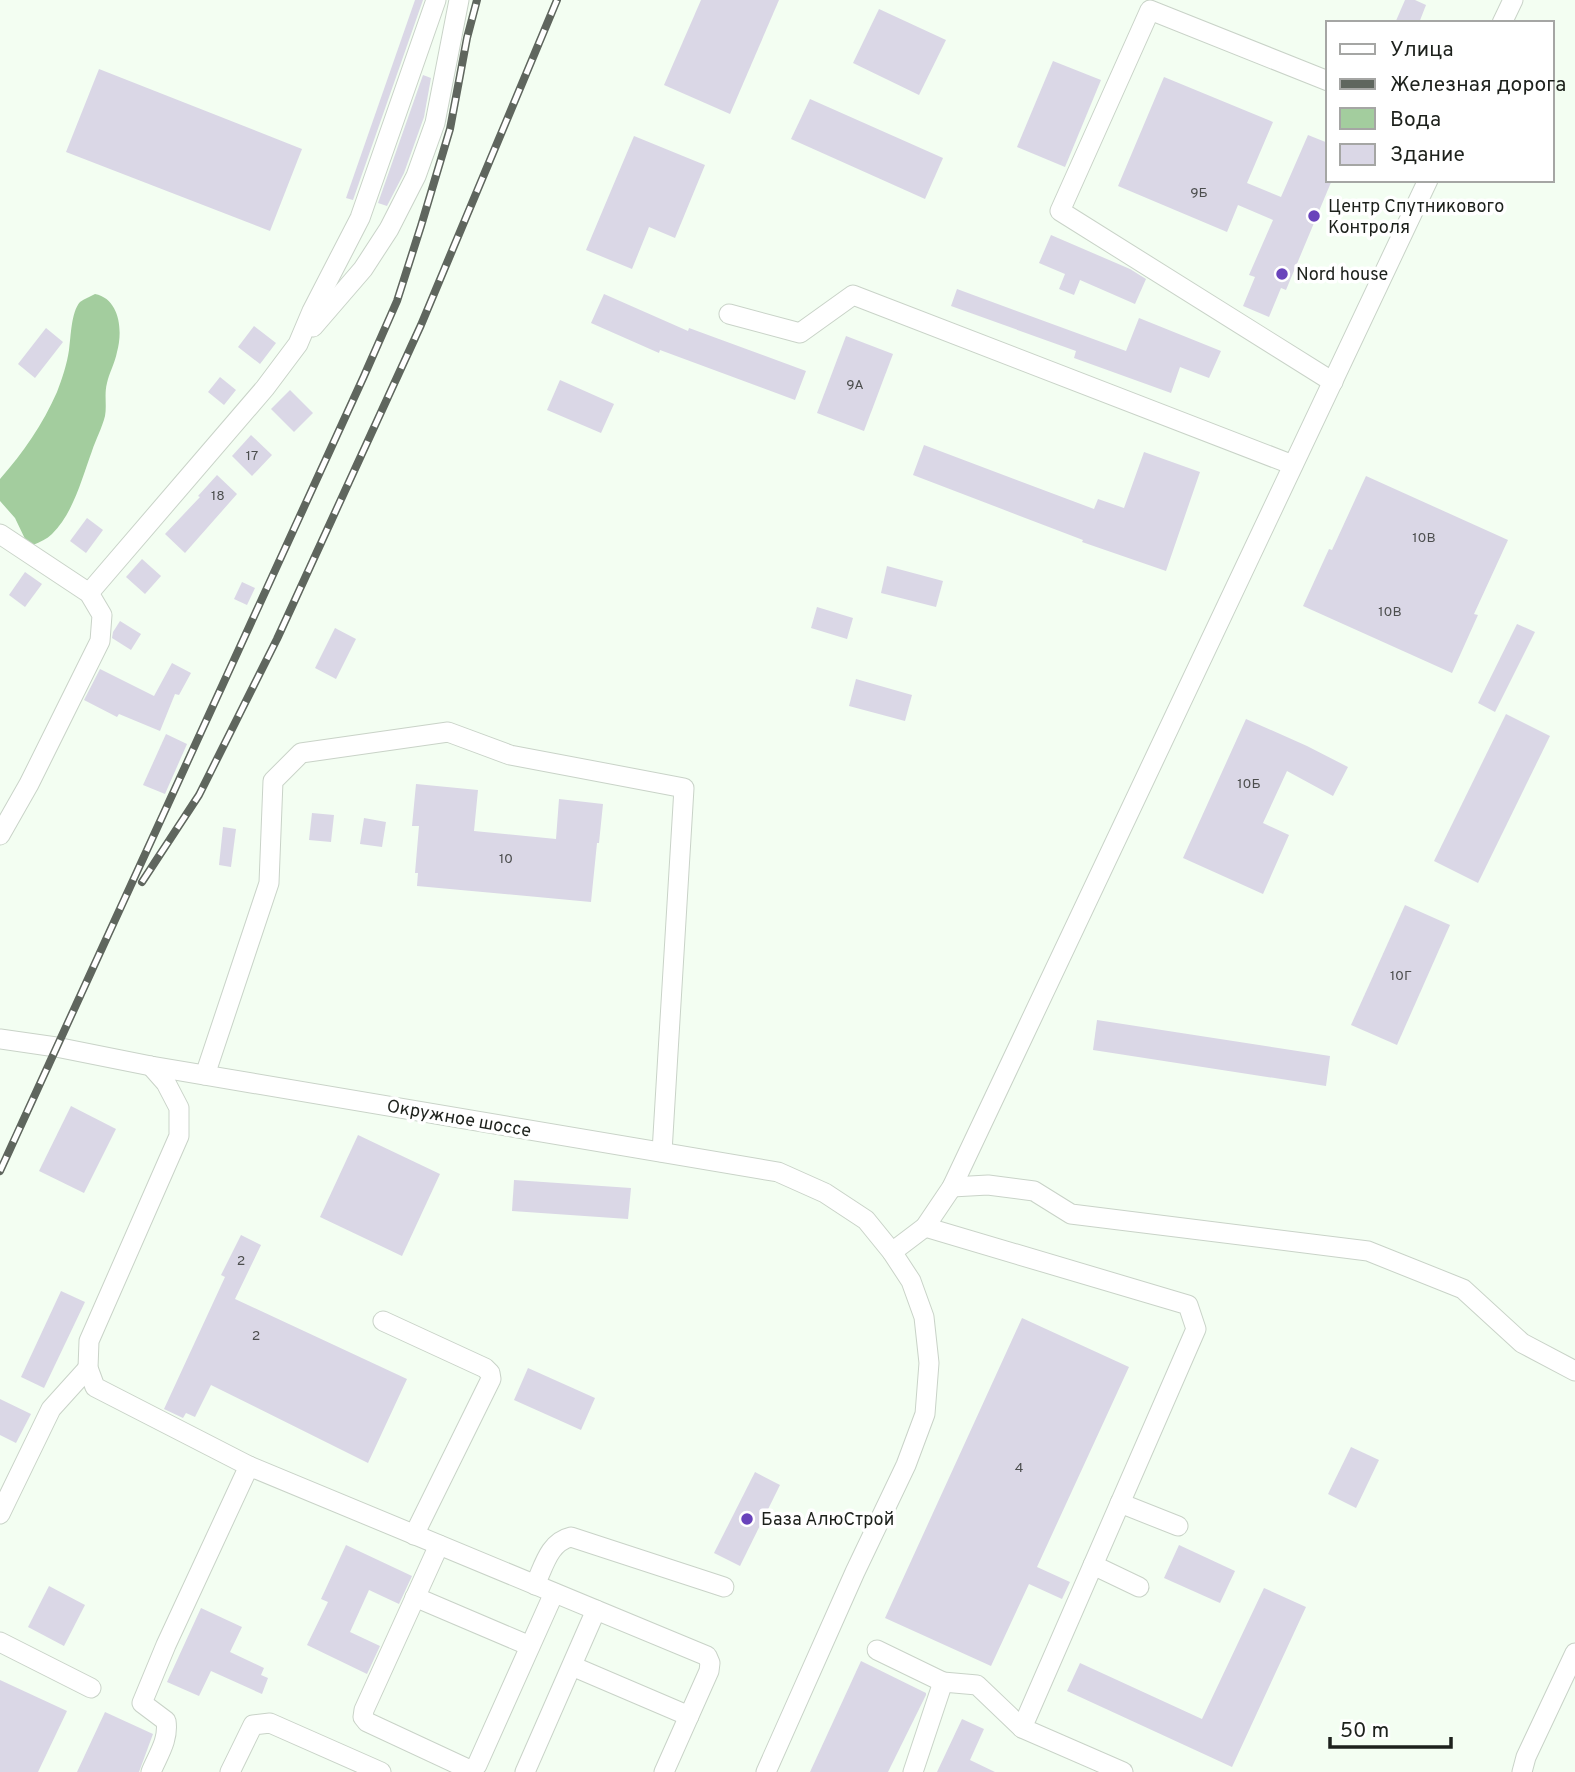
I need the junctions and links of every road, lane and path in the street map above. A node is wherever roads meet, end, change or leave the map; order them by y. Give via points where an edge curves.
1 (1513, 0) edge
2 (435, 2) edge
3 (458, 7) edge
4 (1503, 21) edge
5 (415, 60) junction
6 (445, 73) junction
7 (1326, 80) edge
8 (1427, 182) edge
9 (360, 218) junction
10 (389, 229) junction
11 (729, 314) dead end
12 (298, 344) junction
13 (1333, 382) junction
14 (1293, 465) junction
15 (0, 534) edge
16 (89, 593) junction
17 (0, 835) edge
18 (0, 1039) edge
19 (150, 1066) junction
20 (205, 1075) junction
21 (662, 1152) junction
22 (952, 1187) junction
23 (925, 1227) junction
24 (892, 1252) junction
25 (383, 1321) dead end
26 (88, 1368) junction
27 (1575, 1371) edge
28 (249, 1466) junction
29 (1120, 1503) junction
30 (0, 1514) edge
31 (1178, 1526) dead end
32 (414, 1535) junction
33 (439, 1545) junction
34 (1093, 1565) junction
35 (724, 1587) dead end
36 (1139, 1587) dead end
37 (545, 1589) junction
38 (415, 1597) junction
39 (596, 1610) junction
40 (0, 1642) edge
41 (530, 1646) junction
42 (877, 1650) dead end
43 (1575, 1653) edge
44 (572, 1666) junction
45 (943, 1682) junction
46 (92, 1688) dead end
47 (689, 1716) junction
48 (1022, 1728) junction
49 (151, 1772) edge
50 (230, 1772) edge
51 (381, 1772) edge
52 (525, 1772) edge
53 (664, 1772) edge
54 (766, 1772) edge
55 (912, 1772) edge
56 (1123, 1772) edge
57 (1522, 1772) edge

1 - 4 street
2 - 3 street
2 - 5 street
3 - 6 street
5 - 6 street
5 - 9 street
6 - 10 street via 435,123 416,177
7 - 13 street via 1150,10 1060,211
8 - 13 street
9 - 10 street
9 - 12 street
10 - 12 street via 363,269
11 - 14 street via 800,333 853,295
12 - 16 street
13 - 14 street
14 - 22 street
15 - 16 street
16 - 17 street via 102,615 100,641
18 - 19 street, Окружное шоссе
19 - 20 street, Окружное шоссе
19 - 26 street via 166,1083 179,1108 179,1136 89,1341
20 - 21 street, Окружное шоссе
20 - 21 street via 269,883 273,781 301,753 447,732 510,755 684,788
21 - 24 street, Окружное шоссе via 790,1177 866,1220
22 - 23 street
22 - 27 street via 988,1185 1034,1191 1070,1214 1368,1251 1463,1289 1522,1343
23 - 24 street
23 - 29 street via 1188,1305 1196,1329
24 - 54 street, Окружное шоссе via 911,1281 924,1317 929,1363 925,1414
25 - 32 street via 485,1368 491,1379
26 - 28 street via 96,1387
26 - 30 street via 51,1409
28 - 32 street
28 - 49 street via 142,1703 166,1721 166,1740
29 - 31 street
29 - 34 street
32 - 33 street
33 - 37 street
33 - 38 street
34 - 36 street
34 - 48 street
35 - 37 street via 571,1537 554,1545
37 - 39 street
37 - 41 street
38 - 41 street
38 - 41 street via 363,1717 468,1769 477,1765
39 - 44 street
39 - 47 street via 707,1656 709,1671
40 - 46 street
42 - 45 street
43 - 57 street
44 - 47 street
44 - 52 street
45 - 48 street via 977,1685
45 - 55 street
47 - 53 street
48 - 56 street
50 - 51 street via 253,1725 270,1723

